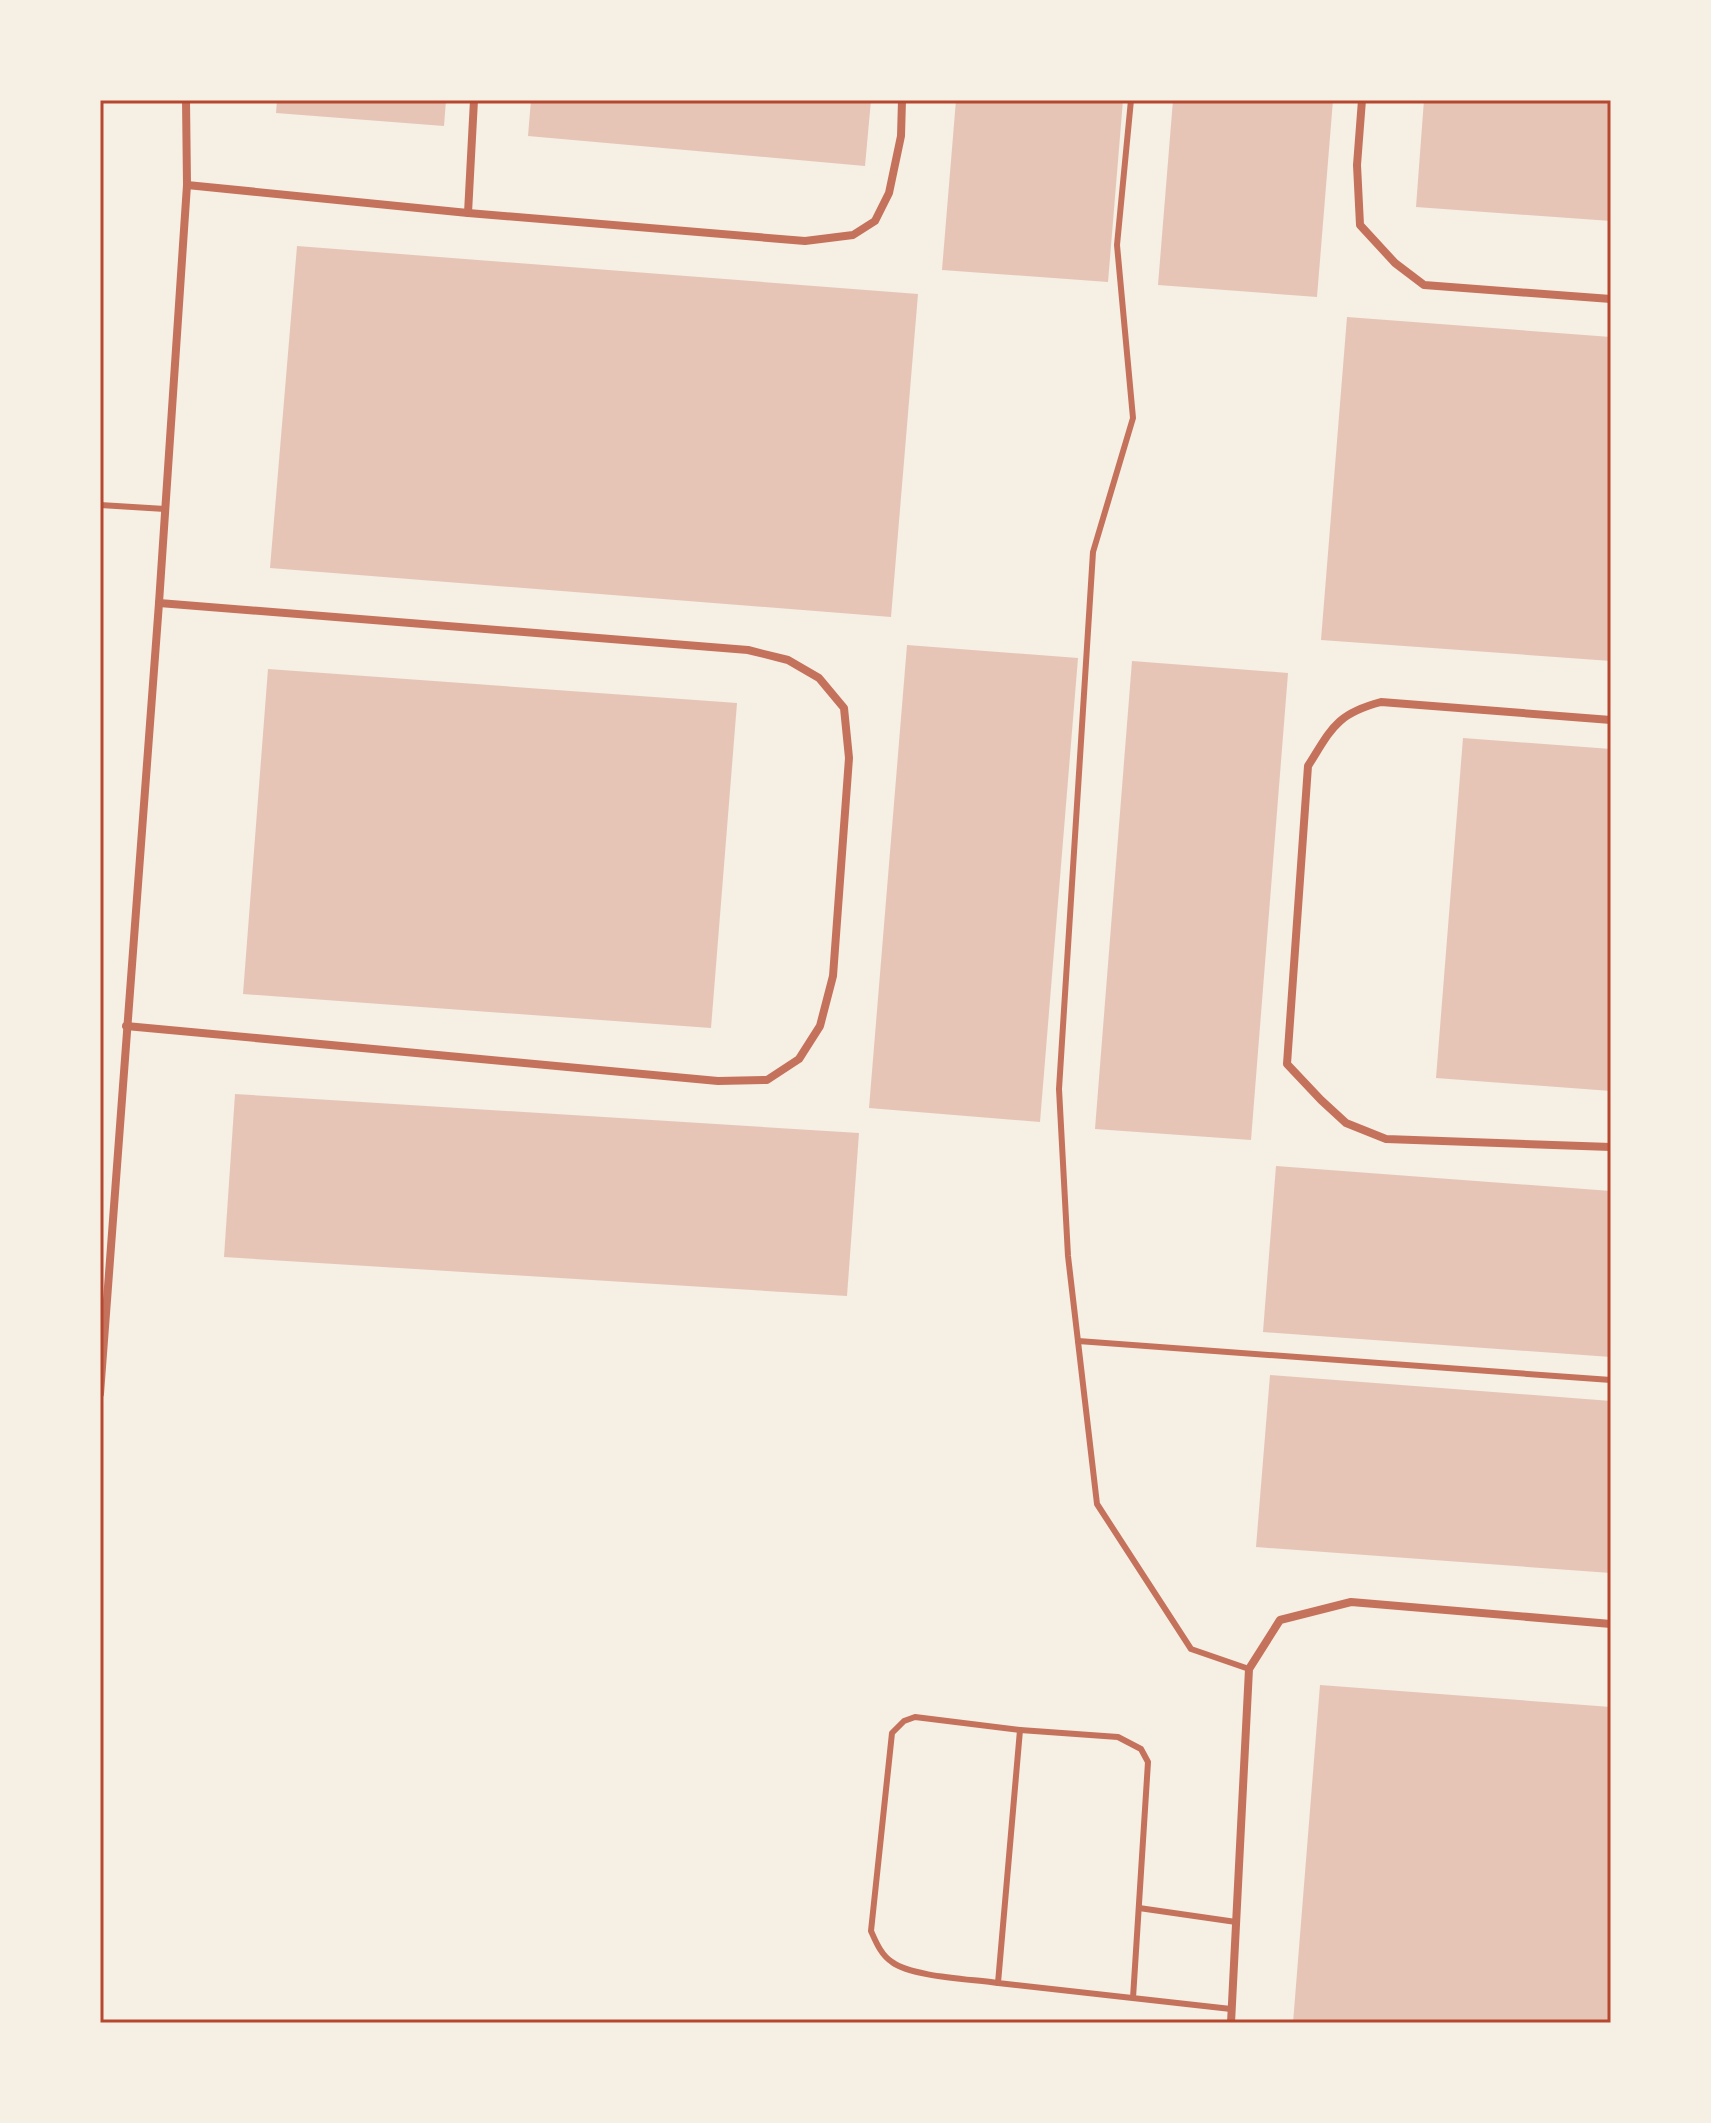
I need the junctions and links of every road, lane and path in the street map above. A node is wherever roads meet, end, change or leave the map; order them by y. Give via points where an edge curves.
1 (186, 100) edge
2 (474, 100) edge
3 (902, 100) edge
4 (1131, 100) edge
5 (1362, 100) edge
6 (187, 185) junction
7 (468, 213) junction
8 (1611, 299) edge
9 (100, 505) edge
10 (165, 509) junction
11 (159, 603) junction
12 (1611, 720) edge
13 (126, 1026) junction
14 (1611, 1147) edge
15 (1078, 1341) junction
16 (1611, 1380) edge
17 (100, 1394) edge
18 (1611, 1624) edge
19 (1249, 1669) junction
20 (1020, 1730) junction
21 (1139, 1908) junction
22 (1236, 1922) junction
23 (998, 1983) junction
24 (1133, 1998) junction
25 (1231, 2009) junction
26 (1231, 2023) edge

1 - 6 street
2 - 7 street
3 - 7 street via 889,193 875,221 853,235 805,241
4 - 15 lane via 1117,245 1133,418 1093,552 1059,1089
5 - 8 street via 1360,225 1395,263 1424,285
6 - 7 street
6 - 10 street
9 - 10 lane
10 - 11 street
11 - 13 street
11 - 13 street via 748,650 788,660 819,678 844,708 849,758 833,976 820,1026 799,1059 767,1080 718,1081
12 - 14 street via 1381,702 1353,709 1331,730 1308,766 1287,1064 1346,1123 1386,1139
13 - 17 street
15 - 16 lane
15 - 19 lane via 1097,1504 1191,1649
18 - 19 street via 1351,1602 1280,1620
19 - 22 street
20 - 21 lane via 1118,1737 1141,1749 1148,1762
20 - 23 lane
20 - 23 lane via 915,1717 892,1733 871,1931 881,1952 909,1971
21 - 22 lane
21 - 24 lane
22 - 25 street
23 - 24 lane
24 - 25 lane
25 - 26 street

